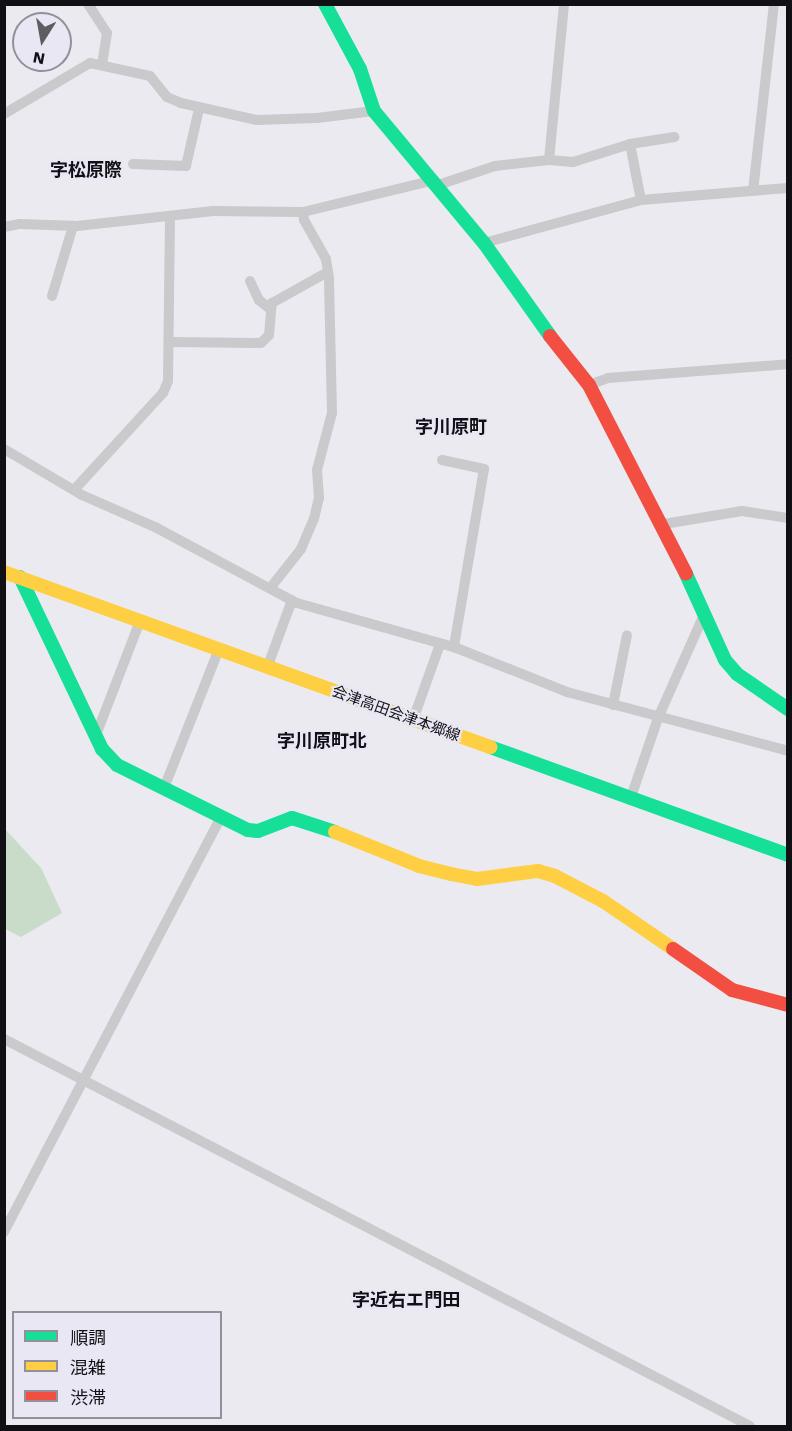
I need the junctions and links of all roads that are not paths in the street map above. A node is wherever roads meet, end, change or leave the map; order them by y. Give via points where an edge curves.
1 (88, 4) edge
2 (325, 4) edge
3 (564, 4) edge
4 (774, 4) edge
5 (102, 64) junction
6 (199, 108) junction
7 (374, 111) junction
8 (4, 114) edge
9 (674, 137) dead end
10 (630, 144) junction
11 (549, 160) junction
12 (133, 164) dead end
13 (436, 183) junction
14 (788, 188) edge
15 (753, 191) junction
16 (640, 200) junction
17 (303, 212) junction
18 (170, 217) junction
19 (73, 226) junction
20 (4, 227) edge
21 (484, 243) junction
22 (328, 273) junction
23 (250, 281) dead end
24 (52, 296) dead end
25 (269, 308) junction
26 (171, 342) junction
27 (788, 364) edge
28 (589, 384) junction
29 (4, 449) edge
30 (442, 460) dead end
31 (74, 490) junction
32 (788, 518) edge
33 (664, 524) junction
34 (4, 572) edge
35 (20, 577) junction
36 (271, 587) junction
37 (292, 600) junction
38 (703, 616) junction
39 (140, 621) junction
40 (627, 635) dead end
41 (441, 644) junction
42 (454, 647) junction
43 (219, 649) junction
44 (267, 668) junction
45 (613, 705) junction
46 (788, 709) edge
47 (658, 718) junction
48 (413, 720) junction
49 (96, 735) junction
50 (788, 751) edge
51 (164, 788) junction
52 (630, 800) junction
53 (221, 817) junction
54 (788, 855) edge
55 (788, 1005) edge
56 (4, 1039) edge
57 (83, 1080) junction
58 (4, 1232) edge
59 (750, 1426) edge

1 - 5 street via 107,33
2 - 7 street via 360,69
3 - 11 street
4 - 15 street
5 - 6 street via 150,76 167,97
5 - 8 street via 82,67
6 - 7 street via 257,120
6 - 12 street via 186,166
7 - 13 street
9 - 10 street
10 - 11 street via 573,162
10 - 16 street
11 - 13 street via 495,166
13 - 17 street
13 - 21 street
14 - 15 street
15 - 16 street
16 - 21 street
17 - 18 street via 213,211
17 - 22 street
18 - 19 street
18 - 26 street
19 - 20 street
19 - 24 street
21 - 28 street via 540,324
22 - 25 street via 277,299
22 - 36 street via 332,413 317,470 319,498 301,549
23 - 25 street via 259,300
25 - 26 street via 269,335 261,343
26 - 31 street via 170,369 163,393
27 - 28 street via 608,378
28 - 33 street
29 - 31 street
30 - 42 street via 484,469
31 - 36 street
32 - 33 street via 742,511
33 - 38 street
34 - 35 street, 会津高田会津本郷線
35 - 39 street, 会津高田会津本郷線
35 - 49 street
36 - 37 street
37 - 41 street
37 - 44 street
38 - 46 street via 725,660 737,674
38 - 47 street
39 - 43 street, 会津高田会津本郷線
39 - 49 street
40 - 45 street
41 - 42 street
41 - 48 street
42 - 45 street via 517,675
43 - 44 street, 会津高田会津本郷線
43 - 51 street
44 - 48 street, 会津高田会津本郷線
45 - 47 street
47 - 50 street
47 - 52 street
48 - 52 street, 会津高田会津本郷線
49 - 51 street via 117,765
51 - 53 street
52 - 54 street, 会津高田会津本郷線
53 - 55 street via 258,831 292,818 304,820 418,866 477,879 527,871 555,876 603,901 732,990
53 - 57 street
56 - 57 street
57 - 58 street
57 - 59 street

